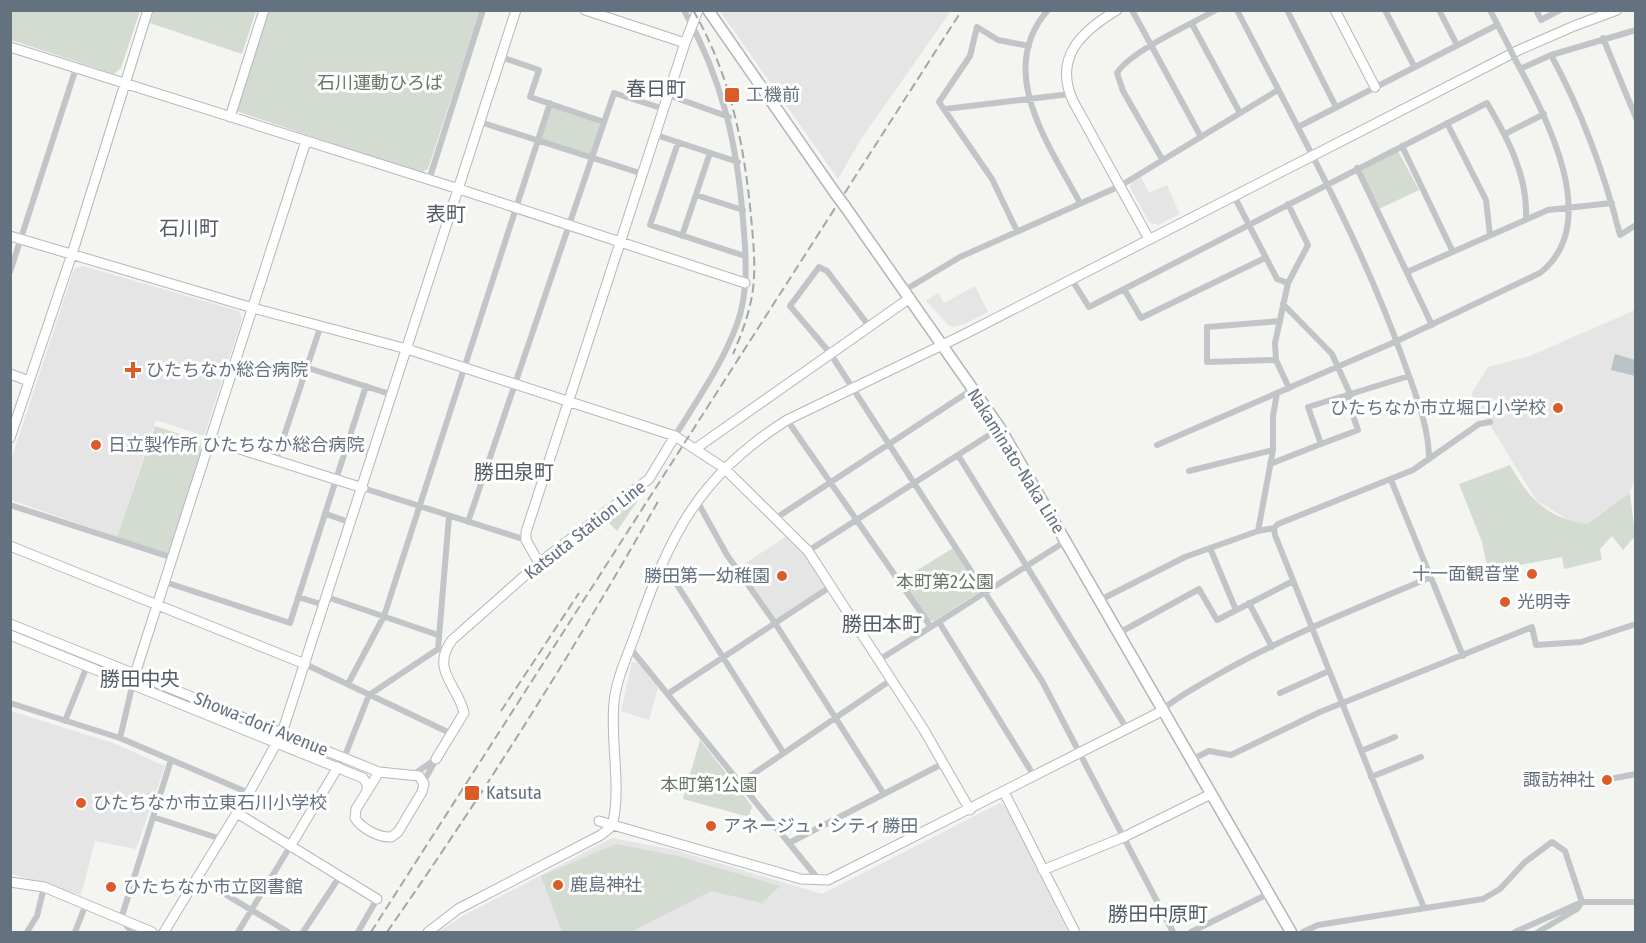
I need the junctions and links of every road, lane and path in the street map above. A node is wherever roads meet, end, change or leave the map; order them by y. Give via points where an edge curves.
1 (148, 10) edge
2 (264, 10) edge
3 (483, 10) edge
4 (516, 10) edge
5 (585, 10) edge
6 (684, 10) edge
7 (698, 10) edge
8 (708, 10) edge
9 (1048, 10) edge
10 (1117, 10) edge
11 (1132, 10) edge
12 (1216, 10) edge
13 (1238, 10) edge
14 (1287, 10) edge
15 (1335, 10) edge
16 (1385, 10) edge
17 (1439, 10) edge
18 (1490, 10) edge
19 (1536, 10) edge
20 (1560, 10) edge
21 (1617, 10) edge
22 (616, 15) edge
23 (1192, 24) junction
24 (692, 25) junction
25 (1497, 25) junction
26 (1635, 30) edge
27 (1603, 38) junction
28 (685, 43) junction
29 (1457, 45) junction
30 (1029, 46) junction
31 (1151, 46) junction
32 (10, 47) edge
33 (1551, 55) junction
34 (501, 57) junction
35 (1414, 66) junction
36 (76, 68) junction
37 (1520, 69) junction
38 (125, 84) junction
39 (1375, 87) junction
40 (1278, 90) junction
41 (1070, 94) junction
42 (668, 95) junction
43 (1028, 101) junction
44 (550, 103) junction
45 (1336, 107) junction
46 (664, 109) junction
47 (945, 109) junction
48 (1240, 113) junction
49 (1545, 114) junction
50 (230, 117) junction
51 (729, 117) junction
52 (1635, 118) edge
53 (480, 122) junction
54 (604, 122) junction
55 (1448, 123) junction
56 (1298, 127) junction
57 (1505, 134) junction
58 (656, 135) junction
59 (1201, 137) junction
60 (306, 141) junction
61 (538, 141) junction
62 (678, 143) junction
63 (1402, 146) junction
64 (710, 153) junction
65 (1312, 156) junction
66 (592, 158) junction
67 (1162, 159) junction
68 (738, 162) junction
69 (1357, 168) junction
70 (644, 174) junction
71 (429, 180) junction
72 (1326, 184) junction
73 (1120, 186) junction
74 (459, 189) junction
75 (696, 195) junction
76 (1234, 196) junction
77 (1080, 202) junction
78 (1612, 203) junction
79 (1288, 204) junction
80 (1568, 206) junction
81 (517, 208) junction
82 (743, 210) junction
83 (1526, 219) junction
84 (1248, 224) junction
85 (568, 225) junction
86 (1635, 225) edge
87 (1017, 231) junction
88 (1490, 235) junction
89 (10, 236) edge
90 (682, 236) junction
91 (21, 239) junction
92 (1149, 239) junction
93 (620, 242) junction
94 (1452, 250) junction
95 (72, 254) junction
96 (745, 256) junction
97 (1265, 258) junction
98 (10, 272) edge
99 (1407, 272) junction
100 (1072, 280) junction
101 (745, 283) junction
102 (1287, 283) junction
103 (1124, 289) junction
104 (908, 294) junction
105 (1283, 304) junction
106 (253, 308) junction
107 (1280, 321) junction
108 (321, 325) junction
109 (1432, 325) junction
110 (869, 326) junction
111 (1397, 341) junction
112 (943, 345) junction
113 (407, 349) junction
114 (830, 353) junction
115 (1276, 360) junction
116 (1338, 365) junction
117 (308, 368) junction
118 (464, 368) junction
119 (10, 374) edge
120 (1409, 376) junction
121 (29, 381) junction
122 (515, 384) junction
123 (366, 386) junction
124 (851, 388) junction
125 (1289, 388) junction
126 (973, 389) junction
127 (1276, 394) junction
128 (393, 395) junction
129 (1348, 396) junction
130 (568, 402) junction
131 (787, 420) junction
132 (1490, 422) dead end
133 (999, 428) junction
134 (675, 436) junction
135 (10, 438) edge
136 (211, 440) junction
137 (1321, 444) junction
138 (890, 445) junction
139 (1157, 445) dead end
140 (347, 446) junction
141 (695, 449) junction
142 (1273, 450) junction
143 (374, 454) junction
144 (958, 455) junction
145 (1429, 459) junction
146 (276, 460) junction
147 (1270, 464) junction
148 (724, 468) junction
149 (1190, 471) dead end
150 (336, 479) junction
151 (1391, 480) junction
152 (831, 483) junction
153 (915, 483) junction
154 (363, 488) junction
155 (697, 501) junction
156 (10, 505) edge
157 (420, 507) junction
158 (326, 514) junction
159 (449, 516) junction
160 (776, 518) junction
161 (856, 520) junction
162 (468, 522) junction
163 (351, 523) junction
164 (1274, 528) junction
165 (1258, 531) junction
166 (526, 540) junction
167 (1066, 542) junction
168 (10, 546) edge
169 (1210, 548) junction
170 (808, 551) junction
171 (173, 558) junction
172 (661, 560) junction
173 (539, 563) junction
174 (1027, 565) junction
175 (1431, 578) junction
176 (1293, 581) junction
177 (165, 582) junction
178 (830, 587) junction
179 (985, 592) junction
180 (298, 597) junction
181 (1100, 600) junction
182 (326, 601) junction
183 (1249, 603) junction
184 (158, 605) junction
185 (1236, 610) junction
186 (384, 616) junction
187 (939, 622) junction
188 (775, 623) junction
189 (10, 624) edge
190 (1635, 624) edge
191 (931, 627) junction
192 (1310, 627) junction
193 (1119, 633) junction
194 (10, 635) edge
195 (438, 636) junction
196 (1272, 647) junction
197 (630, 648) junction
198 (442, 650) junction
199 (1463, 656) junction
200 (724, 658) junction
201 (879, 660) junction
202 (305, 664) junction
203 (87, 666) junction
204 (1329, 670) junction
205 (135, 674) junction
206 (891, 680) junction
207 (133, 684) junction
208 (348, 684) junction
209 (669, 693) junction
210 (1280, 693) dead end
211 (369, 695) junction
212 (10, 703) edge
213 (1343, 705) junction
214 (1162, 711) junction
215 (836, 717) junction
216 (65, 721) junction
217 (1127, 729) junction
218 (282, 733) junction
219 (452, 734) junction
220 (1395, 737) dead end
221 (120, 738) junction
222 (278, 743) junction
223 (1361, 751) junction
224 (783, 752) junction
225 (1080, 752) junction
226 (1421, 757) dead end
227 (344, 758) junction
228 (436, 759) junction
229 (171, 760) junction
230 (1191, 760) junction
231 (944, 763) junction
232 (338, 767) junction
233 (379, 772) junction
234 (414, 774) junction
235 (1635, 774) edge
236 (1034, 776) junction
237 (1371, 777) junction
238 (1615, 778) dead end
239 (424, 781) junction
240 (740, 783) junction
241 (367, 790) junction
242 (1004, 792) junction
243 (249, 794) junction
244 (884, 794) junction
245 (1211, 794) junction
246 (970, 810) junction
247 (237, 813) junction
248 (153, 817) junction
249 (599, 821) dead end
250 (612, 826) junction
251 (1124, 837) junction
252 (222, 839) junction
253 (789, 843) junction
254 (291, 845) junction
255 (1043, 870) junction
256 (340, 876) junction
257 (198, 878) junction
258 (12, 880) edge
259 (820, 881) junction
260 (44, 887) junction
261 (1268, 894) junction
262 (377, 899) joint
263 (1582, 902) junction
264 (1635, 902) edge
265 (86, 904) junction
266 (1424, 908) junction
267 (251, 910) junction
268 (121, 919) junction
269 (27, 933) edge
270 (75, 933) edge
271 (132, 933) edge
272 (152, 933) edge
273 (164, 933) edge
274 (238, 933) edge
275 (288, 933) edge
276 (303, 933) edge
277 (358, 933) edge
278 (428, 933) edge
279 (1075, 933) edge
280 (1173, 933) edge
281 (1191, 933) edge
282 (1291, 933) edge
283 (1303, 933) edge
284 (1515, 933) edge
285 (1538, 933) edge

1 - 38 street
2 - 50 street
3 - 71 street
4 - 34 street
5 - 22 street
6 - 24 street
7 - 24 street
8 - 104 main road, Nakaminato-Naka Line, bridge
9 - 30 street
10 - 41 street via 1092,25 1075,45 1067,73
11 - 31 street
12 - 23 street
13 - 40 street
14 - 45 street
15 - 39 street
16 - 35 street
17 - 29 street
18 - 25 street
19 - 20 street via 1541,20
21 - 65 street via 1519,50
22 - 28 street
23 - 31 street
23 - 48 street
24 - 28 street
24 - 51 street
25 - 29 street
25 - 37 street, bridge
26 - 27 street
27 - 33 street
27 - 52 street
28 - 42 street
29 - 35 street
30 - 43 street
30 - 47 street via 998,40 978,27 970,56 939,102
31 - 59 street
31 - 67 street via 1117,73 1123,91
32 - 36 street
33 - 37 street
33 - 78 street via 1570,90
34 - 44 street via 539,70 530,97
34 - 53 street
35 - 39 street
36 - 38 street
36 - 91 street
37 - 49 street
38 - 50 street
38 - 95 street
39 - 45 street
40 - 48 street
40 - 56 street
41 - 43 street
41 - 73 street
42 - 46 street
42 - 51 street
43 - 47 street
43 - 77 street
44 - 54 street
44 - 61 street
45 - 56 street
46 - 54 street via 614,93
46 - 58 street
47 - 87 street via 992,179
48 - 59 street
49 - 57 street
49 - 80 street via 1557,148
50 - 60 street
51 - 68 street
53 - 61 street
53 - 74 street
54 - 66 street
55 - 57 street via 1487,103
55 - 63 street
55 - 88 street via 1486,200
56 - 65 street
57 - 83 street via 1522,180
58 - 62 street
58 - 70 street
59 - 67 street
60 - 71 street
60 - 106 street
61 - 66 street
61 - 81 street
62 - 64 street
62 - 90 street via 650,225
63 - 69 street
63 - 94 street
64 - 68 street
64 - 75 street
65 - 72 street
65 - 76 street
66 - 70 street
66 - 85 street
67 - 73 street
68 - 82 street
69 - 72 street
69 - 99 street
70 - 93 street
71 - 74 street
72 - 79 street
72 - 111 street
73 - 77 street
73 - 92 street
74 - 81 street
74 - 113 street
75 - 82 street
75 - 90 street
76 - 84 street
76 - 92 street
77 - 87 street
78 - 80 street
78 - 86 street via 1620,235
79 - 84 street
79 - 102 street via 1308,245
80 - 83 street
80 - 109 street via 1566,236 1550,265
81 - 85 street
81 - 118 street
82 - 96 street
83 - 88 street
84 - 97 street
84 - 103 street
85 - 93 street
85 - 122 street
87 - 104 street via 960,257
88 - 94 street
89 - 91 street
90 - 96 street
91 - 95 street
91 - 98 street
92 - 100 street
93 - 101 street
93 - 130 street
94 - 99 street
95 - 106 street
95 - 121 street
96 - 101 street
97 - 102 street via 1276,279
97 - 103 street via 1141,318
99 - 109 street
100 - 103 street via 1089,307
100 - 112 street
101 - 134 street via 737,323 725,352
102 - 105 street
104 - 110 street
104 - 112 main road, Nakaminato-Naka Line
105 - 107 street
105 - 116 street via 1316,336
106 - 108 street
106 - 136 street
107 - 115 street
107 - 115 street via 1207,327 1207,362
108 - 113 street
108 - 117 street
109 - 111 street
110 - 114 street
110 - 114 street via 827,271 819,267 790,306
111 - 116 street
111 - 120 street
112 - 124 street
112 - 126 main road, Nakaminato-Naka Line
113 - 118 street
113 - 128 street
114 - 124 street
114 - 141 street
115 - 125 street
116 - 125 street
116 - 129 street
117 - 123 street
117 - 146 street
118 - 122 street
118 - 157 street
119 - 121 street
120 - 129 street
120 - 145 street via 1429,441
121 - 135 street
122 - 130 street
122 - 162 street
123 - 128 street
123 - 140 street
124 - 131 street
124 - 138 street
125 - 127 street
126 - 133 main road, Nakaminato-Naka Line
126 - 138 street
127 - 139 street
127 - 142 street
128 - 143 street
129 - 137 street via 1358,430
129 - 137 street via 1333,397 1308,407
130 - 134 street
130 - 166 street
131 - 148 street
131 - 152 street
132 - 145 street via 1479,424
133 - 144 street
133 - 167 main road, Nakaminato-Naka Line
134 - 141 street
134 - 173 street, Katsuta Station Line via 650,479
136 - 146 street
136 - 171 street
137 - 147 street
138 - 152 street
138 - 153 street
140 - 143 street
140 - 150 street
141 - 148 street
142 - 147 street
142 - 149 street
143 - 154 street
144 - 153 street
144 - 174 street
145 - 151 street
146 - 150 street
147 - 165 street
148 - 155 street
148 - 160 street
150 - 154 street
150 - 158 street
151 - 164 street via 1334,500
151 - 175 street
152 - 160 street
152 - 161 street
153 - 161 street
153 - 179 street
154 - 157 street
154 - 163 street
155 - 172 street
155 - 188 street via 727,555
156 - 171 street
157 - 159 street
157 - 186 street
158 - 163 street
158 - 180 street
159 - 162 street
159 - 195 street
160 - 170 street
161 - 170 street
161 - 191 street
162 - 166 street
163 - 182 street
164 - 165 street
164 - 176 street
165 - 169 street
166 - 173 street
167 - 174 street
167 - 181 main road, Nakaminato-Naka Line
168 - 184 street
169 - 181 street
169 - 185 street
170 - 178 street
171 - 177 street
172 - 197 street
172 - 200 street
173 - 198 street, Katsuta Station Line
174 - 179 street
174 - 217 street
175 - 192 street
175 - 199 street
176 - 183 street
176 - 192 street
177 - 180 street via 290,623
177 - 184 street
178 - 188 street
178 - 201 street
179 - 187 street
179 - 225 street via 1042,681
180 - 182 street
181 - 193 main road, Nakaminato-Naka Line
182 - 186 street
182 - 202 street
183 - 185 street
183 - 196 street
184 - 202 street
184 - 205 street
185 - 193 street via 1216,620 1199,589
186 - 195 street
186 - 208 street
187 - 191 street
187 - 236 street
188 - 200 street
188 - 215 street
189 - 205 street, Showa-dori Avenue
190 - 199 street via 1581,642 1536,645 1532,627
191 - 201 street
192 - 196 street
192 - 204 street
193 - 214 main road, Nakaminato-Naka Line
194 - 203 street, Showa-dori Avenue
195 - 198 street
196 - 214 street via 1185,694
197 - 209 street
197 - 250 street via 614,702
198 - 211 street
198 - 219 street via 446,672 464,713
199 - 213 street
200 - 209 street
200 - 224 street
201 - 206 street
202 - 208 street
202 - 218 street
203 - 207 street, Showa-dori Avenue
203 - 216 street
204 - 210 street
204 - 213 street
205 - 207 street
205 - 218 street, Showa-dori Avenue
206 - 215 street
206 - 231 street
207 - 221 street
207 - 222 street, Showa-dori Avenue
208 - 211 street
209 - 240 street
211 - 219 street
211 - 227 street
212 - 216 street
213 - 223 street
213 - 230 street via 1231,755 1209,751
214 - 217 street
214 - 230 main road, Nakaminato-Naka Line
215 - 224 street
215 - 244 street
216 - 221 street
217 - 225 street
218 - 222 street
218 - 227 street, Showa-dori Avenue
219 - 228 street
220 - 223 street
221 - 229 street
222 - 232 street, Showa-dori Avenue
222 - 243 street
223 - 237 street
224 - 240 street
225 - 236 street
225 - 251 street
226 - 237 street
227 - 233 street, Showa-dori Avenue
228 - 234 street
228 - 239 street
229 - 243 street
229 - 248 street
230 - 245 main road, Nakaminato-Naka Line
231 - 244 street
231 - 246 street
232 - 241 street, Showa-dori Avenue via 363,778
232 - 254 street
233 - 234 street
233 - 241 street
234 - 239 street
235 - 238 street
236 - 242 street
237 - 266 street
239 - 241 street via 423,792 391,837 381,836 356,818 356,809
240 - 253 street
242 - 246 street
242 - 255 street
243 - 247 street
244 - 253 street
245 - 251 street
245 - 261 main road, Nakaminato-Naka Line
246 - 259 street
247 - 252 street
247 - 254 street
248 - 252 street
248 - 268 street
249 - 250 street
250 - 259 street
250 - 278 street via 458,909
251 - 255 street
251 - 280 street
252 - 257 street
253 - 259 street
254 - 256 street
254 - 267 street
255 - 279 street
256 - 262 street
256 - 276 street
257 - 267 street
257 - 273 street
258 - 260 street
260 - 265 street
260 - 269 street via 37,916
261 - 281 street
261 - 282 main road, Nakaminato-Naka Line
262 - 277 street
263 - 264 street
263 - 266 street via 1565,851 1552,842 1525,862 1500,889 1483,899
263 - 284 street
263 - 285 street
265 - 268 street
265 - 270 street
266 - 283 street via 1318,925
267 - 274 street
267 - 275 street
268 - 271 street
268 - 272 street

